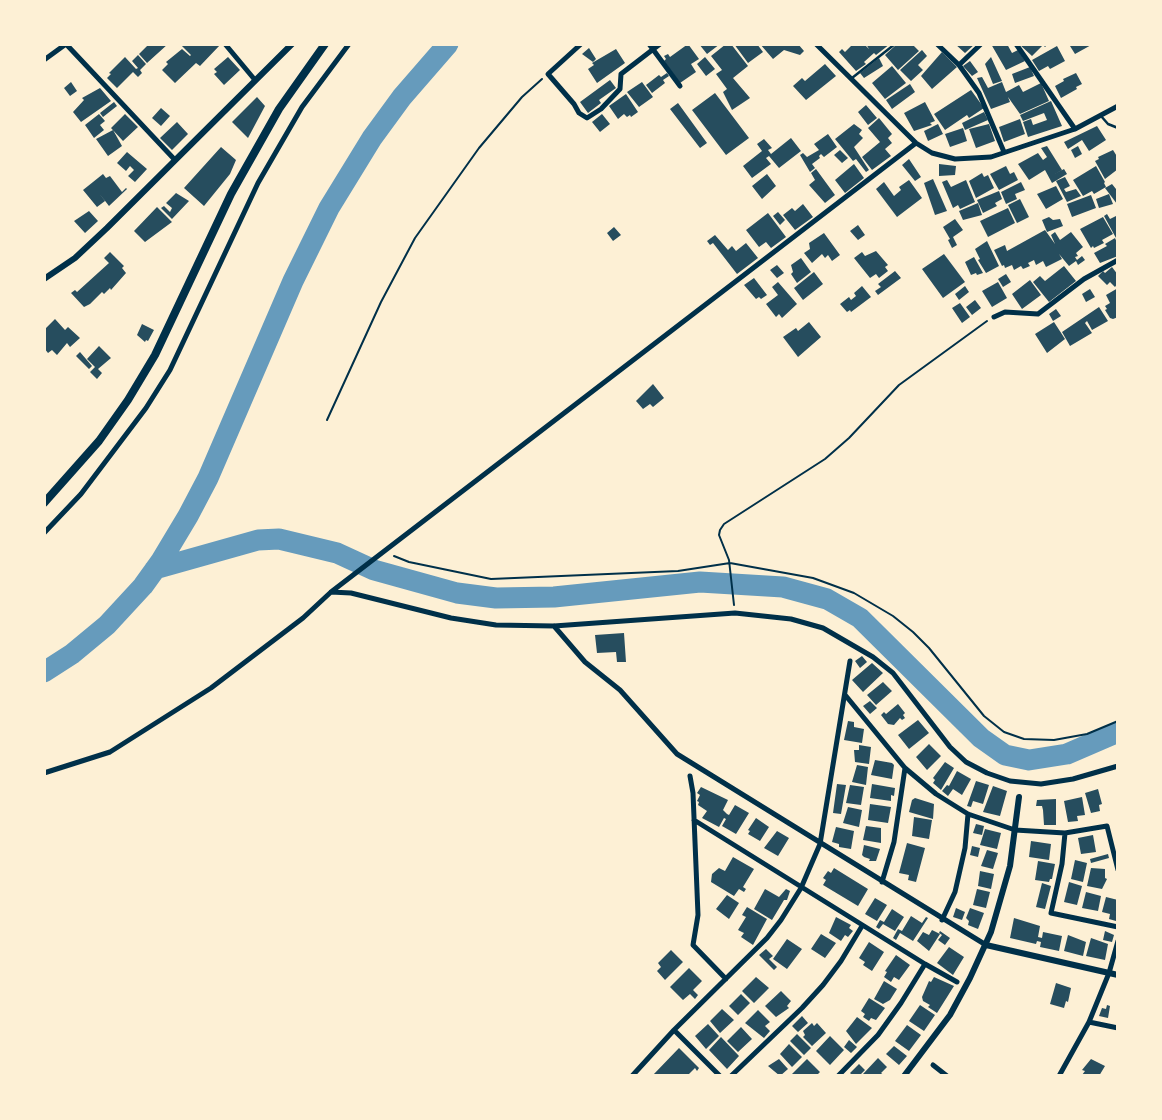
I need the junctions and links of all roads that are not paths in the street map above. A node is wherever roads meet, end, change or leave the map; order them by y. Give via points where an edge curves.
1 (66, 44) edge
2 (225, 44) edge
3 (292, 44) edge
4 (325, 44) edge
5 (349, 44) edge
6 (581, 44) edge
7 (660, 44) edge
8 (816, 44) edge
9 (895, 44) edge
10 (937, 44) edge
11 (981, 44) edge
12 (1016, 44) edge
13 (651, 46) edge
14 (44, 60) edge
15 (960, 65) junction
16 (852, 78) junction
17 (255, 80) junction
18 (680, 86) dead end
19 (1118, 106) edge
20 (1101, 116) junction
21 (1075, 128) junction
22 (1118, 128) edge
23 (916, 143) junction
24 (1004, 152) junction
25 (175, 160) junction
26 (1118, 260) edge
27 (44, 279) edge
28 (994, 317) road end
29 (44, 503) edge
30 (44, 533) edge
31 (334, 590) junction
32 (554, 626) junction
33 (850, 661) dead end
34 (846, 696) junction
35 (1118, 766) edge
36 (905, 768) junction
37 (44, 773) edge
38 (690, 776) dead end
39 (1019, 797) dead end
40 (968, 814) junction
41 (694, 820) junction
42 (1014, 830) junction
43 (1065, 833) junction
44 (820, 844) junction
45 (1118, 870) edge
46 (882, 882) junction
47 (801, 887) junction
48 (943, 920) junction
49 (862, 926) junction
50 (1118, 927) edge
51 (1118, 941) edge
52 (986, 945) junction
53 (925, 964) junction
54 (1109, 973) junction
55 (1118, 975) edge
56 (726, 979) junction
57 (957, 982) dead end
58 (1089, 1022) junction
59 (1118, 1028) edge
60 (674, 1030) junction
61 (933, 1065) dead end
62 (632, 1076) edge
63 (720, 1076) edge
64 (731, 1076) edge
65 (838, 1076) edge
66 (904, 1076) edge
67 (947, 1076) edge
68 (1059, 1076) edge

1 - 14 street
1 - 25 street
2 - 17 street
3 - 17 street
4 - 29 main road via 279,109 231,194 155,355 128,400
5 - 30 street via 302,107 258,183 170,370 117,449
6 - 13 street via 548,74 587,118 620,89 621,74
7 - 13 street
8 - 16 street
9 - 16 lane
10 - 15 street
11 - 15 street
12 - 21 street
13 - 18 street
15 - 24 street via 979,93
16 - 23 street
17 - 25 street
19 - 20 street
20 - 21 street
20 - 22 lane
21 - 24 street
23 - 24 street via 955,159
23 - 31 street
25 - 27 street via 75,258
26 - 28 street via 1092,273 1038,314 1005,312
31 - 32 street via 451,618
31 - 37 street via 169,716 110,752
32 - 35 street via 724,613 791,618 823,628 873,657 893,673 950,747 987,773 1041,784
32 - 44 street via 677,754
33 - 34 street
34 - 36 street
34 - 44 street
36 - 40 street
36 - 46 street via 894,842
38 - 41 street
39 - 42 street
40 - 42 street
40 - 48 street via 955,892
41 - 47 street
41 - 56 street via 698,915 693,945
42 - 43 street
42 - 52 street via 1004,891
43 - 45 street via 1107,826
43 - 50 street via 1051,913
44 - 46 street
44 - 47 street
46 - 48 street
47 - 49 street
47 - 56 street via 774,929
48 - 52 street
49 - 53 street
49 - 64 street via 823,985
51 - 54 street
52 - 54 street
52 - 66 street via 950,1015
53 - 57 street
53 - 65 street via 877,1035
54 - 55 street
54 - 58 street
56 - 60 street
58 - 59 street
58 - 68 street
60 - 62 street
60 - 63 street
61 - 67 street

